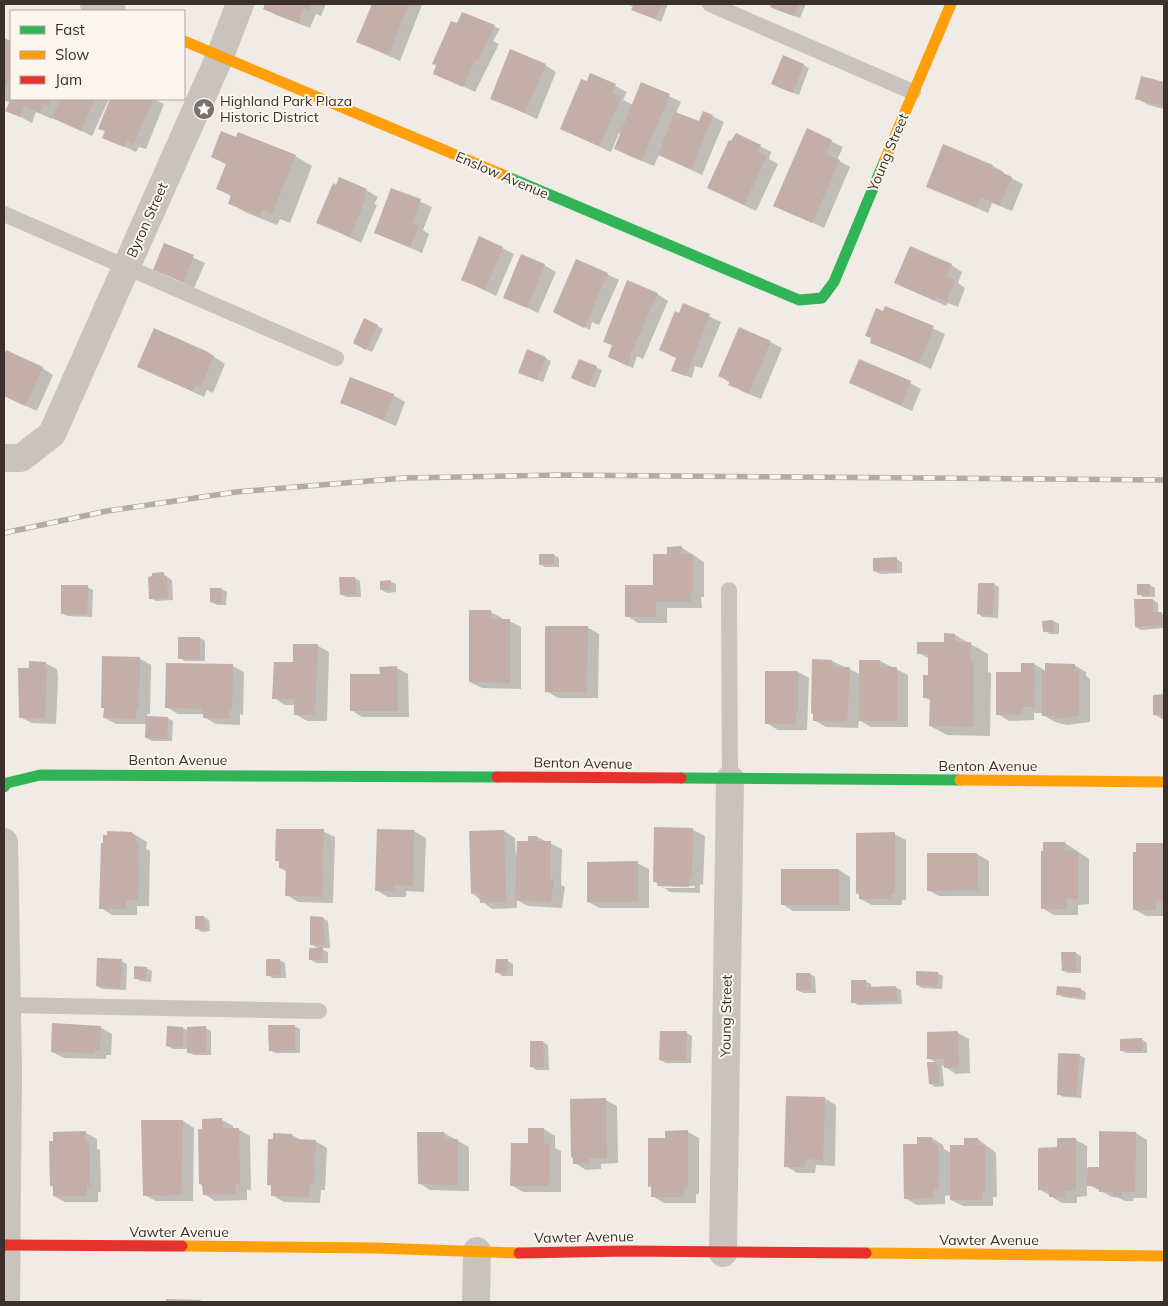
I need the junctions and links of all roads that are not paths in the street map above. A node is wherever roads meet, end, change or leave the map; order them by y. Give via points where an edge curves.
1 (94, 4) edge
2 (240, 4) edge
3 (710, 4) edge
4 (951, 4) edge
5 (109, 10) edge
6 (185, 41) edge
7 (220, 56) junction
8 (913, 92) junction
9 (4, 214) edge
10 (127, 266) junction
11 (822, 298) joint
12 (336, 358) dead end
13 (4, 458) edge
14 (729, 590) dead end
15 (730, 779) junction
16 (1164, 782) edge
17 (4, 786) edge
18 (4, 842) edge
19 (7, 1005) junction
20 (320, 1011) dead end
21 (5, 1245) edge
22 (477, 1251) junction
23 (723, 1253) junction
24 (1164, 1256) edge
25 (6, 1302) edge
26 (476, 1302) edge

1 - 5 street
2 - 7 street, Byron Street
3 - 8 lane
4 - 8 street, Young Street
6 - 7 street, Enslow Avenue
7 - 10 street, Byron Street
7 - 11 street, Enslow Avenue via 799,300
8 - 11 street, Young Street via 834,282
9 - 10 lane
10 - 12 lane
10 - 13 street, Byron Street via 52,434 21,458
14 - 15 lane
15 - 16 street, Benton Avenue
15 - 17 street, Benton Avenue via 49,775
15 - 23 street, Young Street
18 - 19 street
19 - 20 lane
19 - 21 street
21 - 22 street, Vawter Avenue
21 - 25 street
22 - 23 street, Vawter Avenue
22 - 26 street
23 - 24 street, Vawter Avenue

